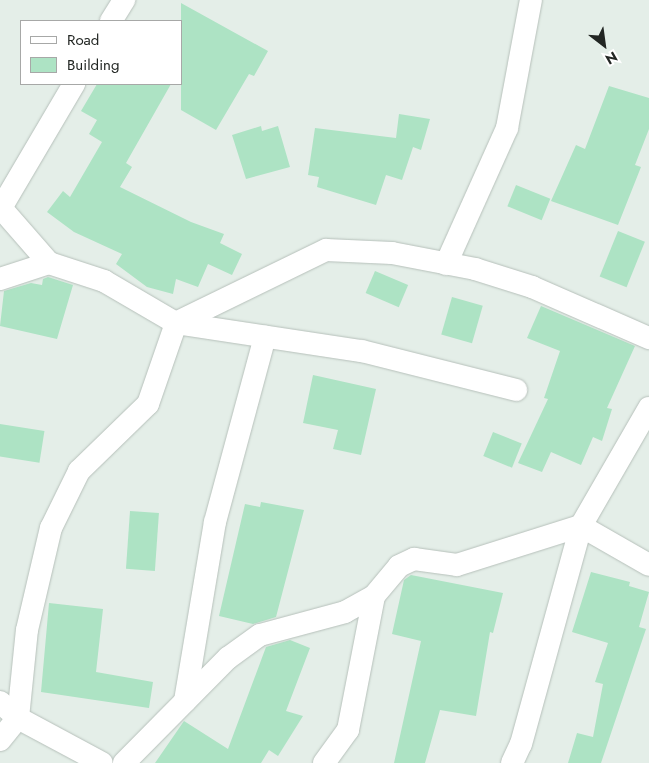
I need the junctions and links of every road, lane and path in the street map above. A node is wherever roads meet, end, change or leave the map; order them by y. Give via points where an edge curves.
1 (124, 0) edge
2 (531, 0) edge
3 (112, 20) edge
4 (73, 85) edge
5 (49, 263) junction
6 (446, 264) junction
7 (0, 279) edge
8 (176, 323) junction
9 (265, 337) junction
10 (649, 338) edge
11 (516, 390) dead end
12 (649, 408) edge
13 (581, 526) junction
14 (649, 565) edge
15 (374, 596) junction
16 (185, 701) junction
17 (0, 702) edge
18 (18, 718) junction
19 (0, 740) edge
20 (102, 763) edge
21 (124, 763) edge
22 (324, 763) edge
23 (512, 763) edge

1 - 3 street
2 - 6 street via 507,128
4 - 5 street via 1,208
5 - 7 street
5 - 8 street via 104,281
6 - 8 street via 392,253 326,250
6 - 10 street via 532,287
8 - 9 street
8 - 18 street via 148,404 79,471 51,528 27,630
9 - 11 street via 362,351
9 - 16 street via 215,522
12 - 13 street
13 - 14 street
13 - 15 street via 457,565 414,559 399,566
13 - 23 street via 521,744
15 - 16 street via 346,612 260,635 228,658
15 - 22 street via 348,730
16 - 21 street
17 - 18 street
18 - 19 street
18 - 20 street

